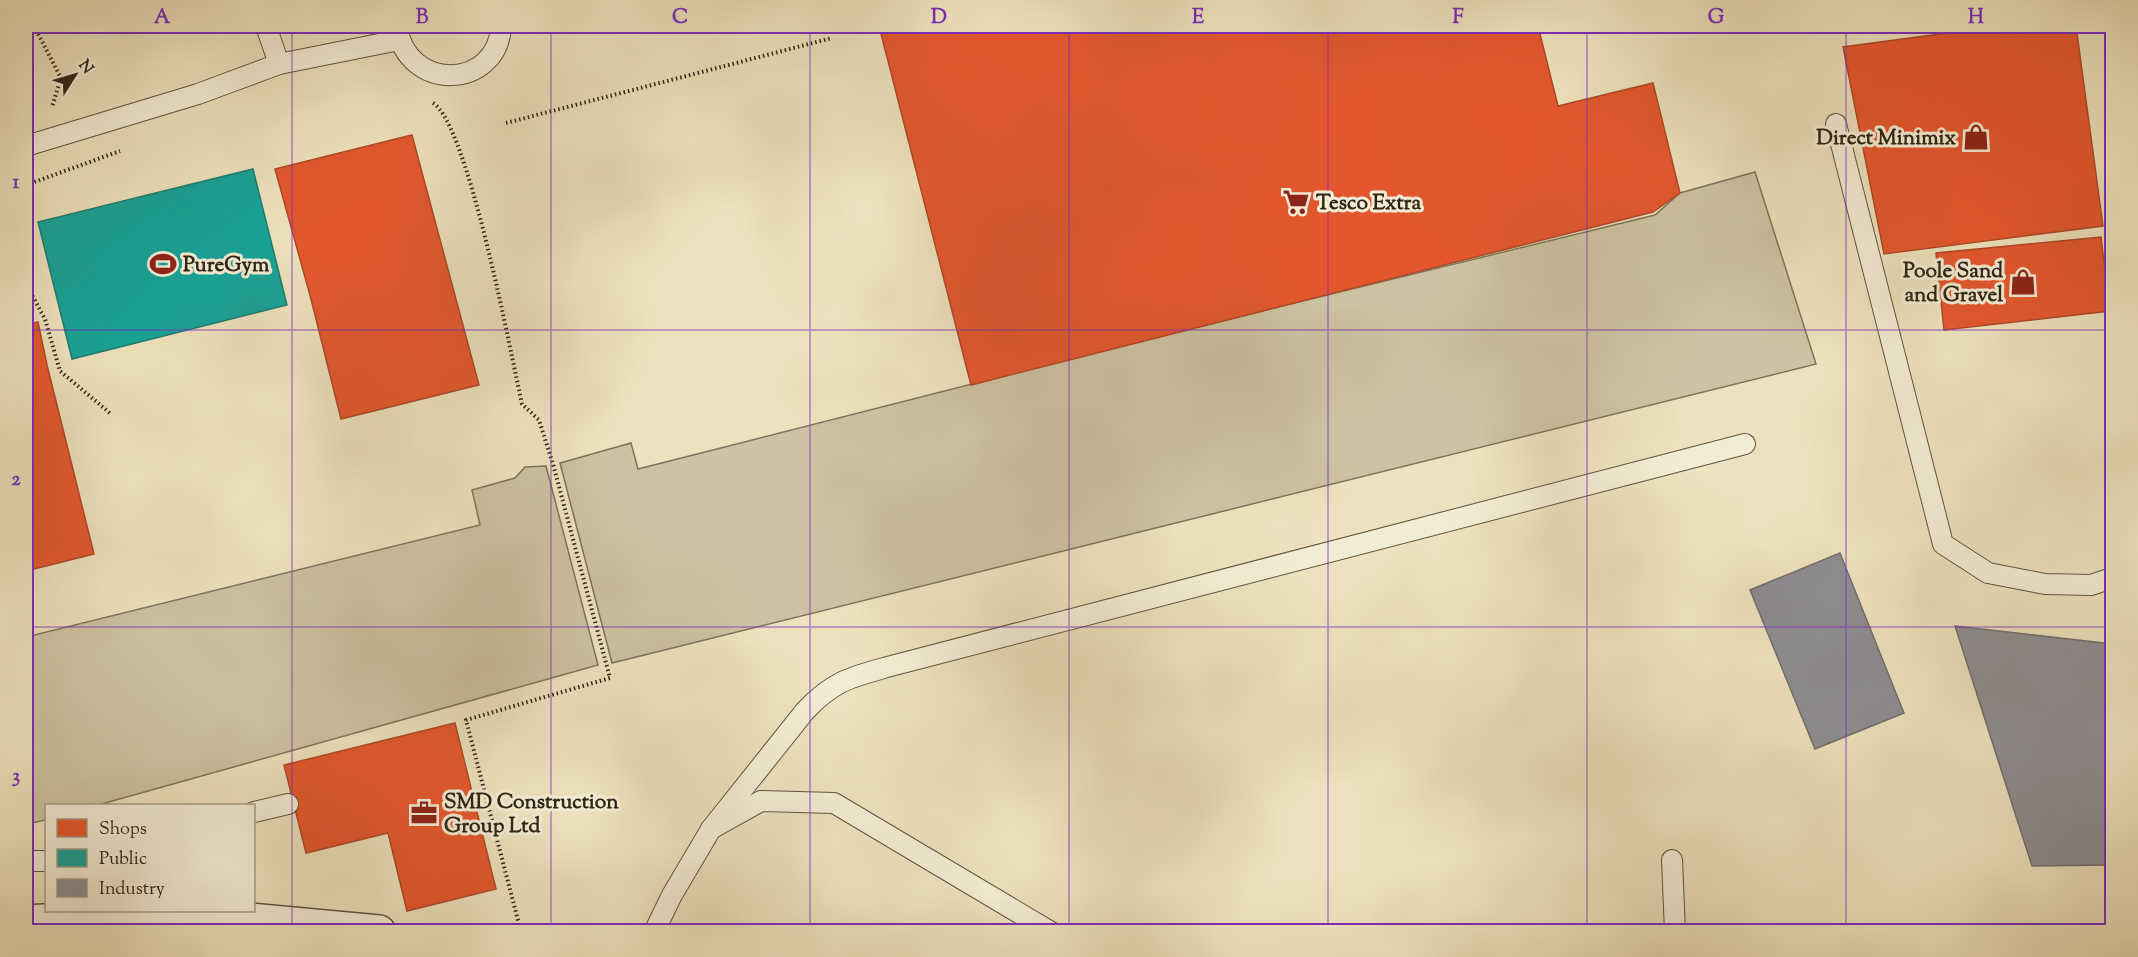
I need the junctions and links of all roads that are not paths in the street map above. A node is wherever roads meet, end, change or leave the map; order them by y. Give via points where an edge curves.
1 (266, 26) edge
2 (501, 26) edge
3 (398, 33) edge
4 (279, 64) junction
5 (1836, 124) dead end
6 (26, 146) edge
7 (1745, 444) dead end
8 (2112, 578) edge
9 (288, 804) dead end
10 (255, 812) edge
11 (711, 829) junction
12 (1672, 860) dead end
13 (26, 861) edge
14 (45, 861) edge
15 (248, 915) edge
16 (26, 922) edge
17 (379, 932) edge
18 (654, 932) edge
19 (1051, 932) edge
20 (1675, 932) edge

1 - 4 lane
2 - 3 lane via 493,53 479,67 462,75 442,75 423,69 408,57
3 - 4 lane
4 - 6 lane via 198,94
5 - 8 lane via 1943,544 1988,573 2045,584 2091,585
7 - 11 lane via 844,680 820,694
9 - 10 lane
11 - 18 lane
11 - 19 lane via 761,801 834,803
12 - 20 lane
13 - 14 lane
15 - 16 street
15 - 17 street

